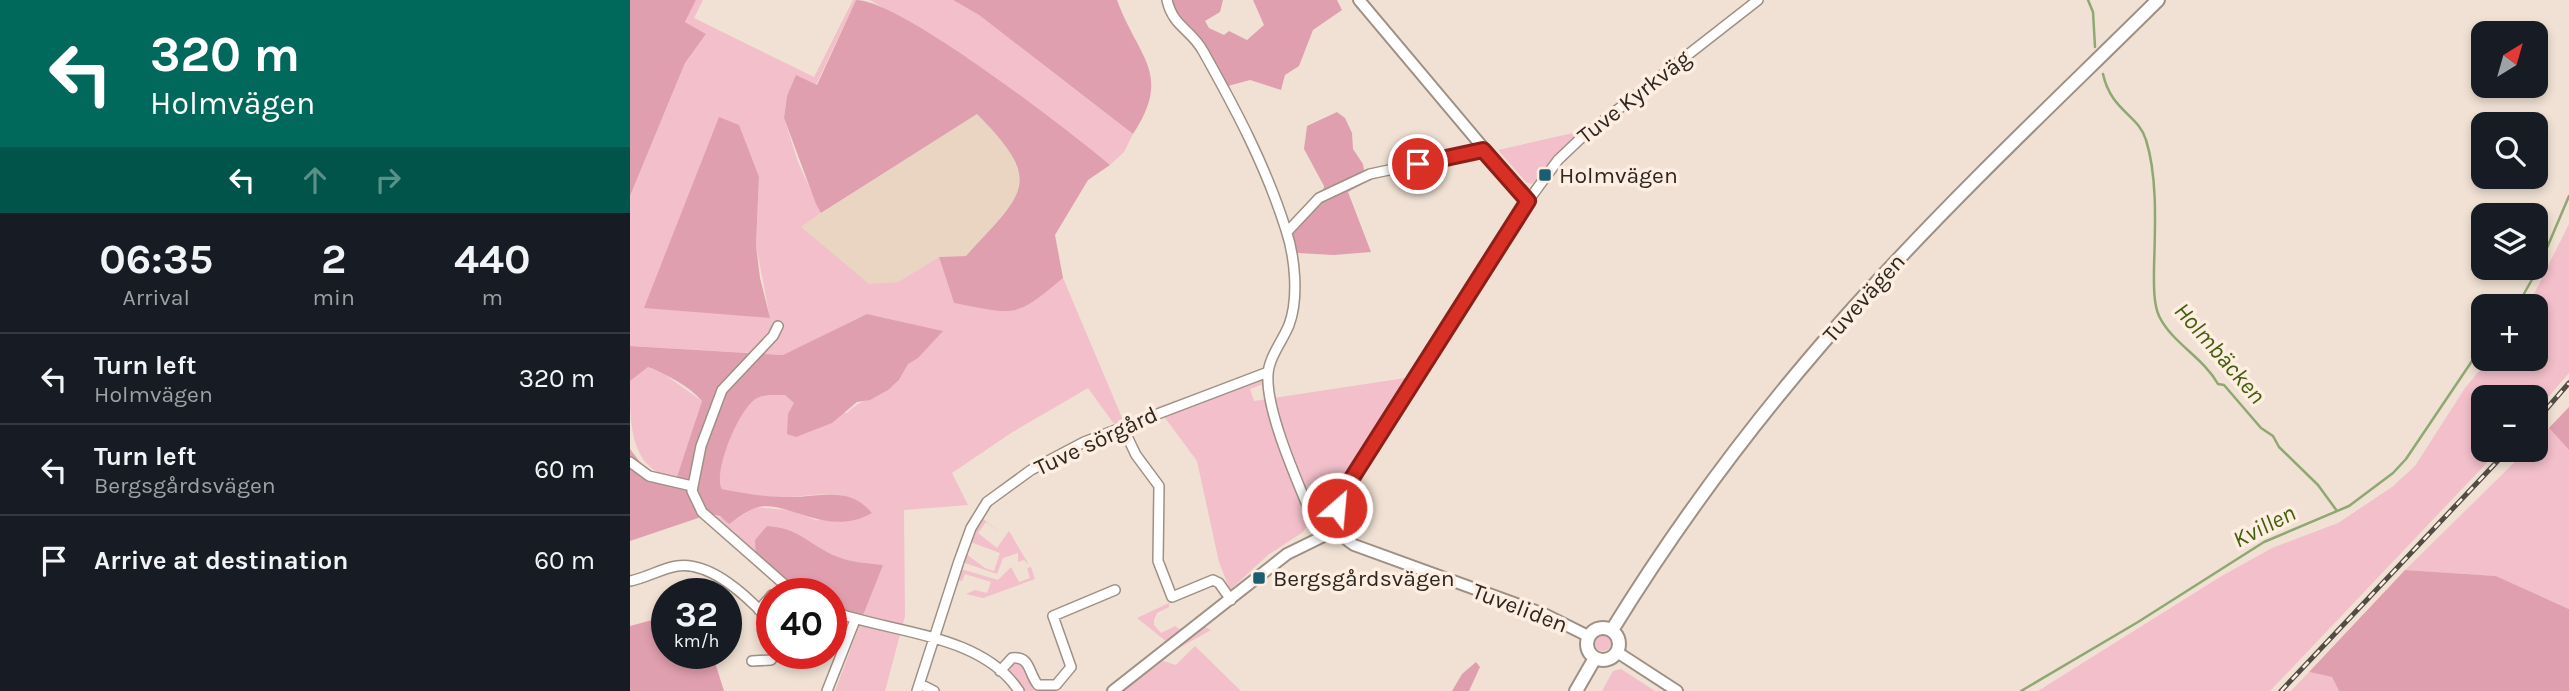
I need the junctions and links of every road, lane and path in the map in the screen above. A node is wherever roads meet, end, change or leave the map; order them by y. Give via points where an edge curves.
1 (1167, 0) edge
2 (1359, 0) edge
3 (1758, 0) edge
4 (2158, 0) edge
5 (1483, 150) junction
6 (1528, 201) junction
7 (1287, 232) junction
8 (778, 326) dead end
9 (1268, 372) junction
10 (1122, 426) junction
11 (630, 462) edge
12 (692, 486) junction
13 (1338, 529) junction
14 (1320, 536) junction
15 (774, 578) edge
16 (630, 581) edge
17 (1115, 590) dead end
18 (1231, 600) junction
19 (756, 608) edge
20 (847, 617) edge
21 (855, 620) junction
22 (1612, 630) junction
23 (1588, 636) junction
24 (937, 637) junction
25 (1617, 652) junction
26 (1595, 658) junction
27 (752, 660) dead end
28 (756, 660) edge
29 (1000, 671) junction
30 (919, 688) edge
31 (827, 691) edge
32 (934, 691) edge
33 (1019, 691) edge
34 (1113, 691) edge
35 (1576, 691) edge
36 (1677, 691) edge

1 - 7 street via 1175,23 1199,44 1237,110
2 - 5 street
3 - 6 street, Tuve Kyrkväg via 1580,139
4 - 22 main road, Tuvevägen via 1907,251 1805,363 1703,493
5 - 6 street
5 - 7 street via 1370,174 1319,198
6 - 13 street, Tuve Kyrkväg via 1343,492 1336,511
7 - 9 street via 1293,310
8 - 12 street via 722,390 711,413
9 - 10 street, Tuve sörgård
9 - 14 street via 1282,437
10 - 18 street via 1159,486 1157,553 1172,597 1213,580
10 - 24 street, Tuve sörgård via 1031,470 987,502 971,528
11 - 12 street via 649,476
12 - 15 street via 702,512
13 - 14 street
13 - 23 street, Tuveliden via 1354,545 1544,614
14 - 18 street via 1287,554
16 - 19 street via 667,568 691,566 712,573
17 - 29 street via 1053,616 1071,662 1069,672 1056,684 1038,685 1021,657 1012,658
18 - 34 street
20 - 21 street
21 - 24 street
21 - 31 street
22 - 23 main road via 1598,628
22 - 25 main road via 1619,640
23 - 26 main road via 1587,648
24 - 29 street
24 - 30 street, Tuve sörgård
25 - 26 main road via 1607,660
25 - 36 street
26 - 35 main road
27 - 28 street
29 - 33 street
30 - 32 street

